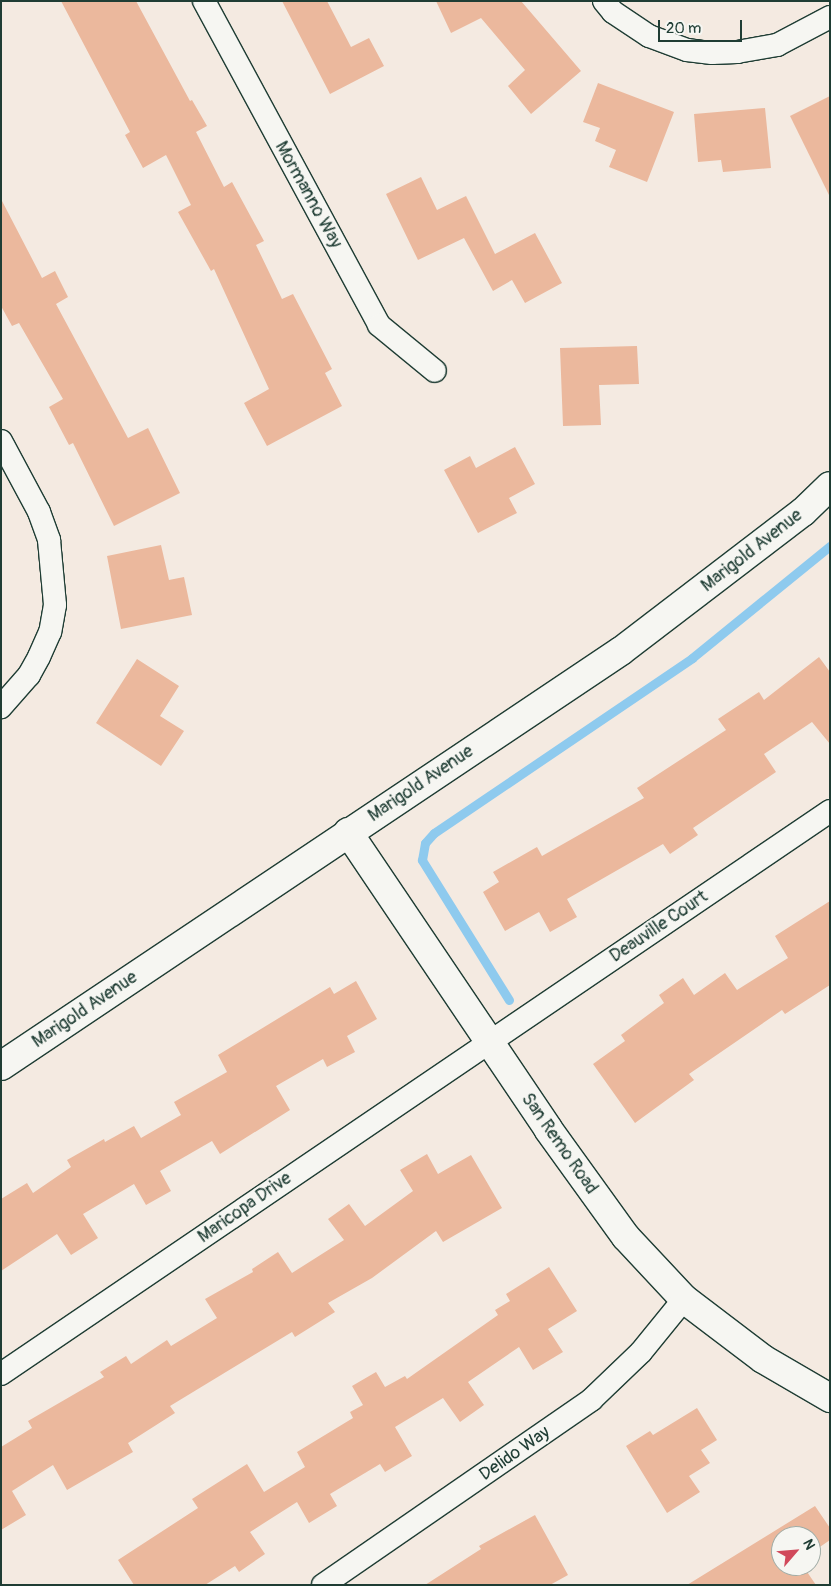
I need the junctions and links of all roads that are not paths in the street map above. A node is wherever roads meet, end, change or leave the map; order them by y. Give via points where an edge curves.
1 (204, 1) edge
2 (604, 1) edge
3 (830, 17) edge
4 (435, 371) dead end
5 (1, 441) edge
6 (830, 486) edge
7 (1, 707) edge
8 (830, 811) edge
9 (348, 832) junction
10 (488, 1041) junction
11 (1, 1066) edge
12 (684, 1298) junction
13 (1, 1374) edge
14 (830, 1398) edge
15 (323, 1585) edge

1 - 4 street, Mormanno Way via 379,325
2 - 3 street via 613,12 649,36 687,50 712,53 777,45
5 - 7 street via 49,540 55,605 50,632 40,657
6 - 9 main road, Marigold Avenue via 803,512 621,651
8 - 10 street, Deauville Court
9 - 10 main road, San Remo Road
9 - 11 main road, Marigold Avenue
10 - 12 main road, San Remo Road via 626,1237
10 - 13 street, Maricopa Drive
12 - 14 main road, San Remo Road via 763,1359
12 - 15 street, Delido Way via 641,1352 591,1400

